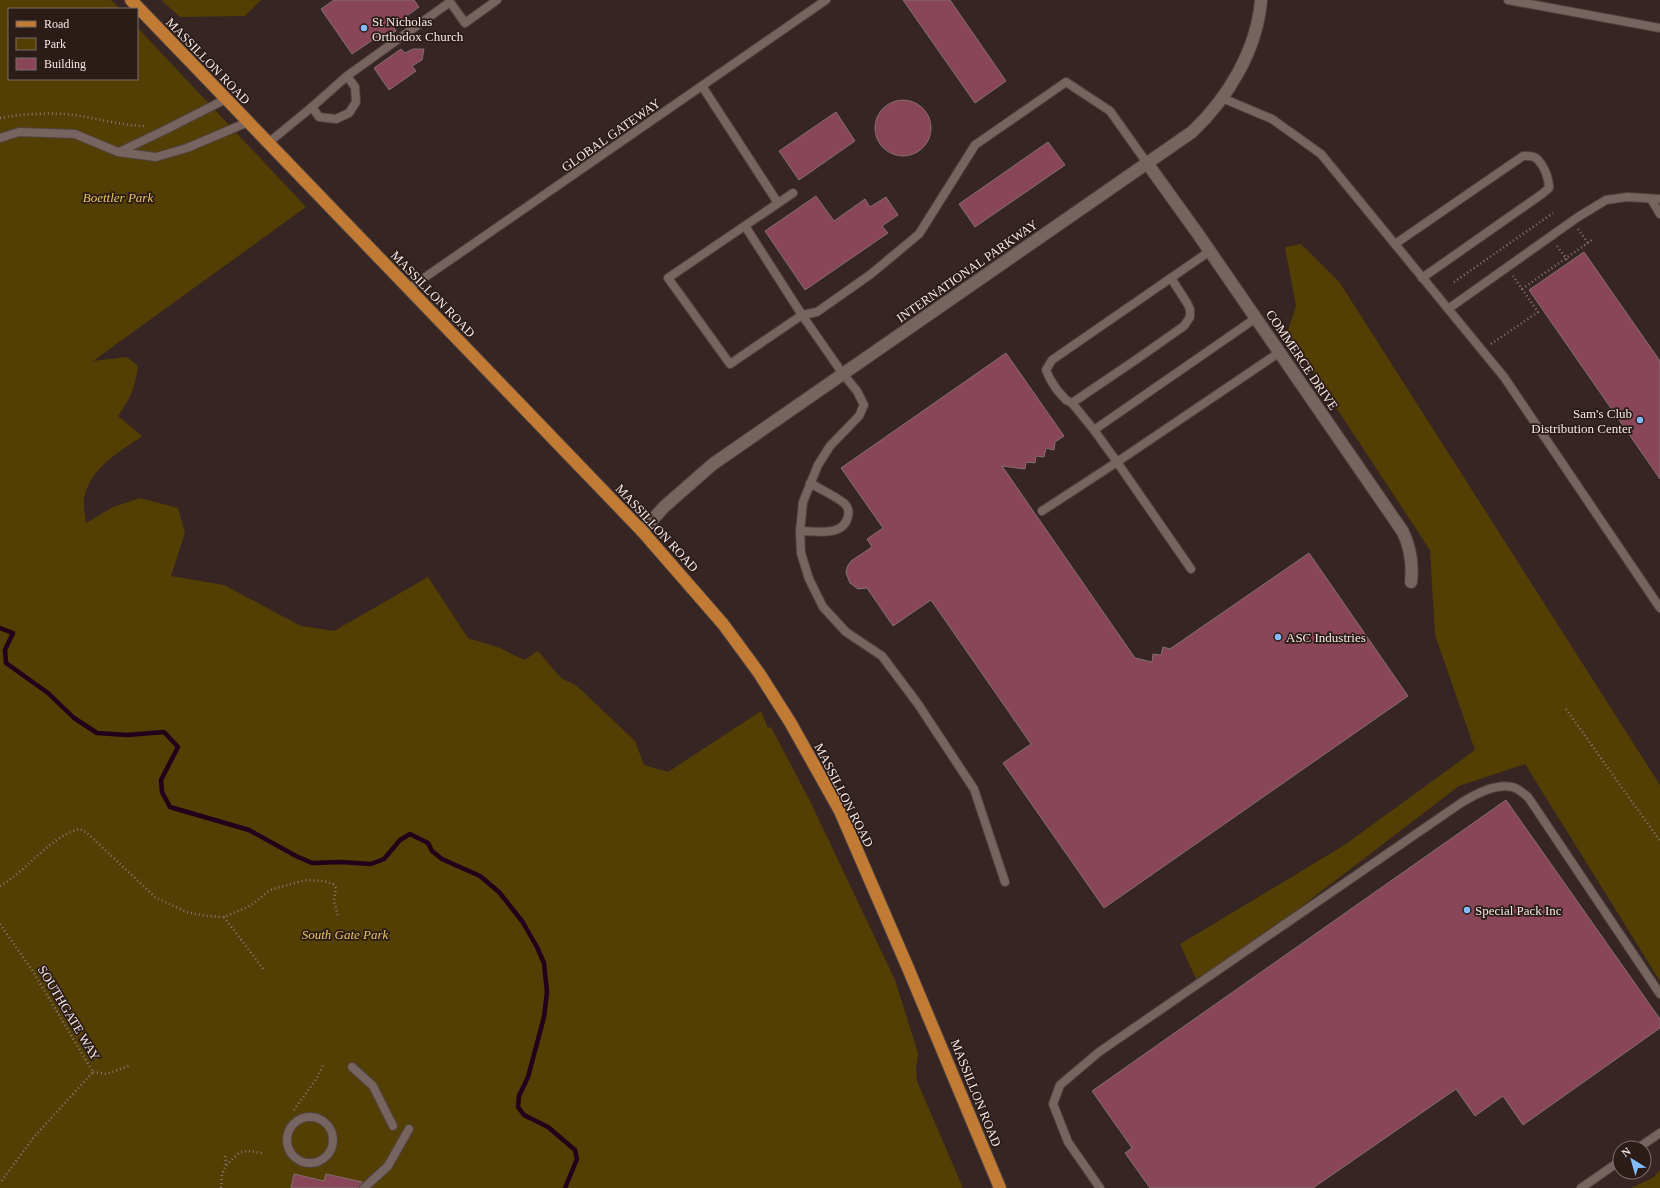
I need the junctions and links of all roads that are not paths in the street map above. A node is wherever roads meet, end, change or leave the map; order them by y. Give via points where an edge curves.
1 (131, 0) edge
2 (498, 0) edge
3 (826, 0) edge
4 (1261, 0) edge
5 (1508, 0) edge
6 (449, 1) edge
7 (1660, 28) edge
8 (347, 76) junction
9 (702, 86) junction
10 (1222, 98) junction
11 (226, 99) junction
12 (312, 107) junction
13 (248, 122) junction
14 (0, 138) edge
15 (268, 143) junction
16 (118, 152) junction
17 (1147, 163) junction
18 (793, 193) dead end
19 (1650, 199) junction
20 (1660, 199) edge
21 (778, 203) junction
22 (1660, 214) edge
23 (745, 226) junction
24 (1395, 244) junction
25 (1210, 251) junction
26 (1171, 278) junction
27 (1422, 278) junction
28 (408, 289) junction
29 (1448, 309) junction
30 (802, 315) junction
31 (1256, 318) junction
32 (1280, 352) junction
33 (843, 374) junction
34 (1072, 403) junction
35 (1094, 430) junction
36 (1117, 462) junction
37 (810, 483) junction
38 (1042, 511) dead end
39 (642, 531) junction
40 (800, 531) junction
41 (1191, 569) dead end
42 (1411, 582) dead end
43 (1660, 608) edge
44 (1005, 882) dead end
45 (1660, 994) edge
46 (352, 1068) dead end
47 (393, 1126) dead end
48 (409, 1130) dead end
49 (1660, 1133) edge
50 (1650, 1140) edge
51 (332, 1147) joint
52 (1612, 1167) edge
53 (364, 1188) edge
54 (1000, 1188) edge
55 (1100, 1188) edge
56 (1581, 1188) edge

1 - 11 main road, MASSILLON ROAD
2 - 6 lane via 465,23
3 - 9 lane, GLOBAL GATEWAY
4 - 10 street, INTERNATIONAL PARKWAY via 1253,39 1240,70
5 - 7 lane
6 - 8 lane
8 - 12 lane
8 - 12 lane via 355,87 356,102 349,113 336,119 320,117
9 - 21 lane
9 - 28 lane, GLOBAL GATEWAY
10 - 17 street, INTERNATIONAL PARKWAY via 1192,132
10 - 24 lane via 1272,119 1321,154
11 - 13 main road, MASSILLON ROAD
11 - 16 lane
12 - 15 lane
13 - 15 main road, MASSILLON ROAD
13 - 16 lane via 156,158
14 - 16 lane via 19,132 75,134
15 - 28 main road, MASSILLON ROAD
17 - 25 street, COMMERCE DRIVE
17 - 30 lane via 1110,111 1066,82 976,145 919,234 871,274 817,312
17 - 33 street, INTERNATIONAL PARKWAY
18 - 21 lane
19 - 20 lane
19 - 22 lane
19 - 29 lane via 1627,197 1606,200 1572,221
21 - 23 lane
23 - 30 lane
23 - 30 lane via 668,278 730,364
24 - 27 lane
24 - 27 lane via 1523,156 1536,159 1549,179 1549,188
25 - 26 lane
25 - 31 street, COMMERCE DRIVE
26 - 34 lane via 1190,309 1190,316 1184,326
26 - 34 lane via 1052,360 1046,370 1050,379 1066,400
27 - 29 lane
28 - 39 main road, MASSILLON ROAD
29 - 43 lane via 1504,377
30 - 33 lane
31 - 32 street, COMMERCE DRIVE
31 - 35 lane
32 - 36 lane
32 - 42 street, COMMERCE DRIVE via 1403,532 1411,557
33 - 37 lane via 857,391 864,405 859,416 830,446
33 - 39 street, INTERNATIONAL PARKWAY via 713,464 685,487
34 - 35 lane
35 - 36 lane
36 - 38 lane
36 - 41 lane
37 - 40 lane
37 - 40 lane via 845,504 849,512 847,521 840,529 830,532
39 - 54 main road, MASSILLON ROAD via 698,592 759,673 828,788 908,968
40 - 44 lane via 801,553 809,579 823,607 846,632 882,656 918,704 974,789
45 - 55 lane via 1528,797 1510,786 1482,791 1105,1048 1060,1085 1053,1104 1068,1142
46 - 47 lane via 374,1086
48 - 53 lane via 388,1166
49 - 50 lane
51 - 51 lane via 332,1132 328,1125 315,1118 307,1117 300,1120 287,1137 290,1152 301,1162 316,1163 329,1154
52 - 56 lane

